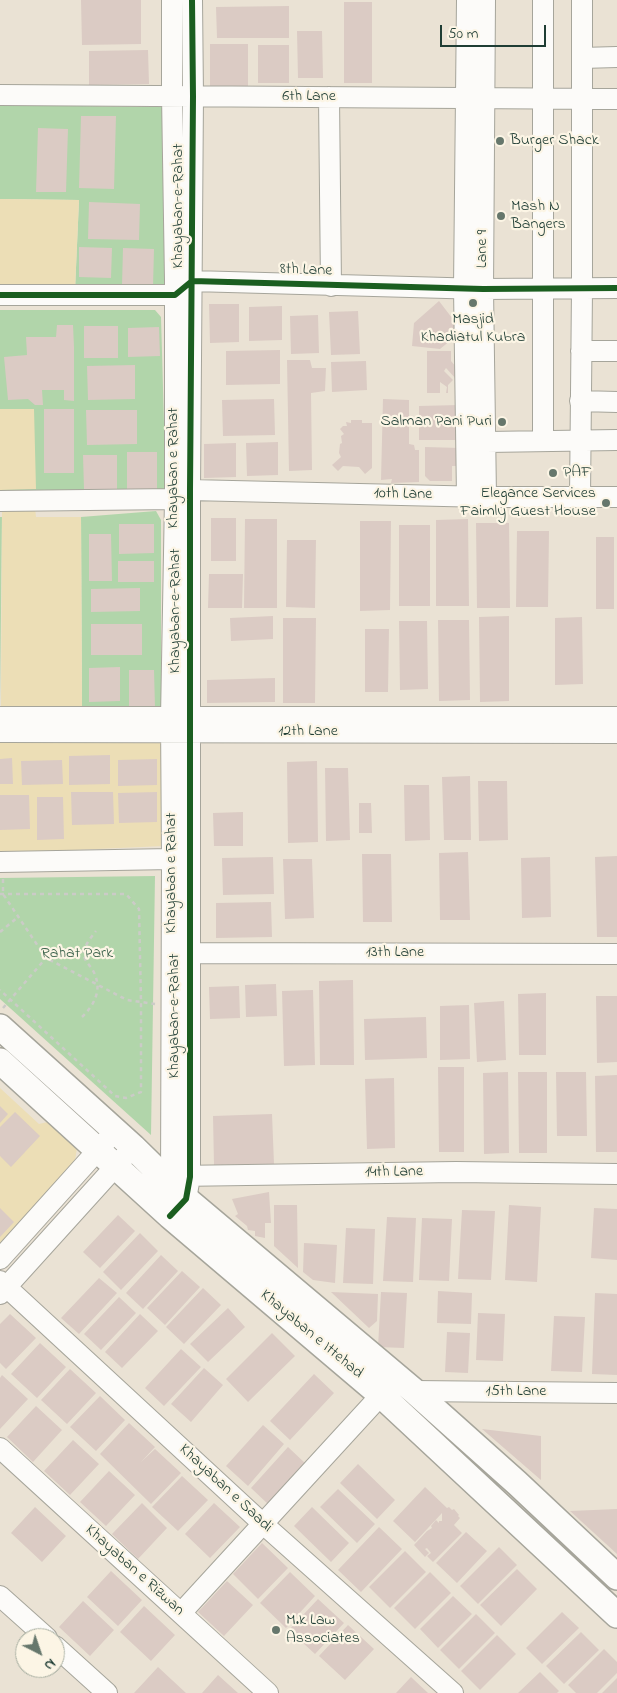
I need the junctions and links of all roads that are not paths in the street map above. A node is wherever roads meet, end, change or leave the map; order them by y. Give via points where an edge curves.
1 (172, 0) edge
2 (192, 0) edge
3 (467, 0) edge
4 (485, 0) edge
5 (543, 0) edge
6 (582, 0) edge
7 (617, 57) edge
8 (582, 58) junction
9 (0, 95) edge
10 (172, 96) junction
11 (193, 96) junction
12 (329, 97) junction
13 (475, 98) junction
14 (543, 99) junction
15 (617, 99) edge
16 (582, 100) junction
17 (192, 282) junction
18 (331, 286) junction
19 (474, 288) junction
20 (617, 288) edge
21 (542, 289) junction
22 (582, 289) junction
23 (0, 295) edge
24 (175, 296) junction
25 (581, 351) junction
26 (617, 351) edge
27 (580, 402) junction
28 (617, 402) edge
29 (580, 440) junction
30 (617, 440) edge
31 (543, 441) junction
32 (487, 442) junction
33 (182, 495) junction
34 (477, 497) junction
35 (580, 497) junction
36 (617, 497) edge
37 (0, 501) edge
38 (0, 717) edge
39 (617, 718) edge
40 (180, 725) junction
41 (0, 732) edge
42 (617, 733) edge
43 (172, 859) junction
44 (1, 862) edge
45 (181, 953) junction
46 (617, 954) edge
47 (0, 1027) edge
48 (0, 1060) edge
49 (124, 1139) junction
50 (107, 1159) junction
51 (617, 1174) edge
52 (174, 1192) junction
53 (0, 1259) edge
54 (2, 1287) edge
55 (414, 1391) junction
56 (617, 1393) edge
57 (381, 1395) junction
58 (0, 1448) edge
59 (262, 1523) junction
60 (617, 1577) edge
61 (0, 1596) edge
62 (181, 1614) junction
63 (617, 1615) edge
64 (36, 1628) edge
65 (65, 1655) edge
66 (107, 1693) edge
67 (268, 1693) edge
68 (453, 1693) edge

1 - 10 street, Khayaban e Rahat
2 - 11 street, Khayaban-e-Rahat
3 - 13 street
4 - 13 street, Lane 9
5 - 14 street
6 - 8 street
7 - 8 street
8 - 16 street
9 - 10 street, 6th Lane
10 - 11 street, 6th Lane
10 - 24 street, Khayaban e Rahat
11 - 12 street, 6th Lane
11 - 17 street, Khayaban-e-Rahat
12 - 13 street, 6th Lane
12 - 18 street
13 - 14 street, 6th Lane
13 - 19 street, Lane 9
14 - 16 street, 6th Lane
14 - 21 street
15 - 16 street, 6th Lane
16 - 22 street
17 - 18 street, 8th Lane
17 - 24 street
17 - 33 street, Khayaban-e-Rahat
18 - 19 street, 8th Lane
19 - 21 street, 8th Lane
19 - 32 street, Lane 9
19 - 34 street
20 - 22 street, 8th Lane
21 - 22 street, 8th Lane
21 - 31 street
22 - 25 street
23 - 24 street
24 - 33 street, Khayaban e Rahat
25 - 26 street
25 - 27 street
27 - 28 street
27 - 29 street
29 - 30 street
29 - 31 street
29 - 35 street
31 - 32 street
32 - 34 street, Lane 9
33 - 34 street, 10th Lane
33 - 37 street, 10th Lane
33 - 40 street, Khayaban e Rahat
34 - 35 street, 10th Lane
35 - 36 street, 10th Lane
38 - 40 street, 12th Lane
39 - 40 street, 12th Lane
40 - 41 street, 12th Lane
40 - 42 street, 12th Lane
40 - 43 street, Khayaban e Rahat
40 - 45 street, Khayaban-e-Rahat
43 - 44 street
43 - 45 street, Khayaban e Rahat
45 - 46 street, 13th Lane
45 - 52 street, Khayaban-e-Rahat
45 - 52 street, Khayaban e Rahat via 172,1006
47 - 49 main road, Khayaban e Ittehad
48 - 50 main road, Khayaban e Ittehad
49 - 50 street
49 - 52 main road, Khayaban e Ittehad
50 - 52 main road, Khayaban e Ittehad
50 - 53 street
50 - 54 street
51 - 52 street, 14th Lane via 456,1172
52 - 55 main road, Khayaban e Ittehad
52 - 57 main road, Khayaban e Ittehad
54 - 59 street, Khayaban e Saadi
55 - 56 street, 15th Lane
55 - 60 main road, Khayaban e Ittehad
57 - 59 street
57 - 63 main road, Khayaban e Ittehad
58 - 62 street, Khayaban e Rizwan
59 - 62 street
59 - 68 street, Khayaban e Saadi
61 - 64 street
62 - 67 street, Khayaban e Rizwan
65 - 66 street

